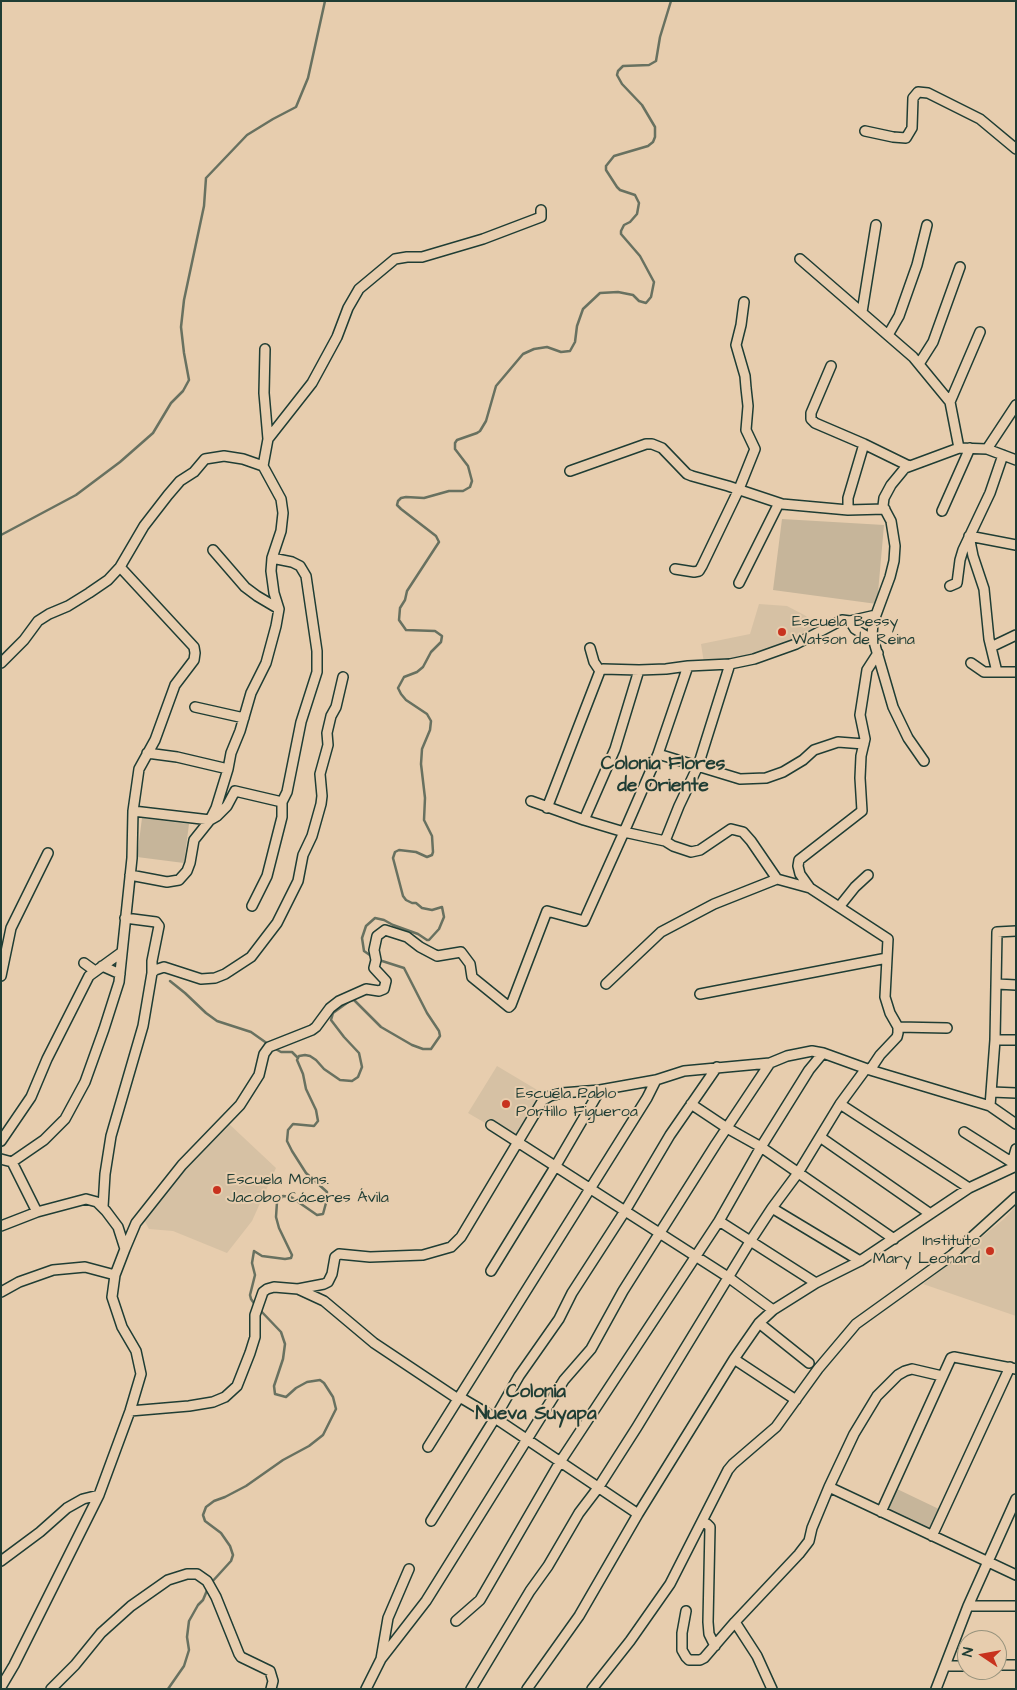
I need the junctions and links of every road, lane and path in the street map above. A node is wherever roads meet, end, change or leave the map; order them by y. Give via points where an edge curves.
1 (865, 131) dead end
2 (1016, 149) edge
3 (541, 210) dead end
4 (876, 225) dead end
5 (927, 225) dead end
6 (800, 259) dead end
7 (960, 267) dead end
8 (744, 302) dead end
9 (862, 312) junction
10 (980, 332) dead end
11 (888, 334) junction
12 (265, 349) dead end
13 (919, 364) junction
14 (831, 366) dead end
15 (950, 402) junction
16 (1016, 405) edge
17 (268, 438) junction
18 (864, 444) junction
19 (959, 448) junction
20 (970, 448) junction
21 (987, 450) junction
22 (1003, 455) junction
23 (1016, 460) edge
24 (263, 466) junction
25 (909, 466) junction
26 (570, 471) dead end
27 (739, 489) junction
28 (779, 503) junction
29 (885, 509) junction
30 (848, 510) junction
31 (942, 512) dead end
32 (969, 536) junction
33 (1016, 545) edge
34 (214, 550) dead end
35 (272, 558) junction
36 (120, 567) junction
37 (675, 569) dead end
38 (739, 583) dead end
39 (950, 586) dead end
40 (279, 609) junction
41 (876, 615) junction
42 (850, 621) junction
43 (1016, 634) edge
44 (874, 641) junction
45 (991, 647) junction
46 (590, 648) dead end
47 (878, 653) junction
48 (1, 663) edge
49 (971, 663) dead end
50 (730, 664) junction
51 (688, 666) junction
52 (639, 670) junction
53 (600, 671) junction
54 (997, 672) junction
55 (1016, 672) edge
56 (343, 677) dead end
57 (195, 707) dead end
58 (244, 718) junction
59 (864, 744) junction
60 (147, 753) junction
61 (658, 754) junction
62 (924, 761) dead end
63 (698, 766) junction
64 (228, 769) junction
65 (531, 801) dead end
66 (282, 802) junction
67 (547, 808) junction
68 (133, 811) junction
69 (210, 820) junction
70 (584, 820) junction
71 (624, 832) junction
72 (665, 841) junction
73 (48, 853) dead end
74 (868, 874) dead end
75 (130, 875) junction
76 (777, 879) junction
77 (810, 888) junction
78 (252, 906) dead end
79 (839, 908) junction
80 (125, 918) junction
81 (1016, 931) edge
82 (122, 952) junction
83 (887, 958) junction
84 (84, 963) dead end
85 (98, 969) junction
86 (152, 973) junction
87 (120, 974) junction
88 (1, 976) edge
89 (606, 984) dead end
90 (997, 984) junction
91 (1016, 985) edge
92 (700, 994) dead end
93 (898, 1027) junction
94 (947, 1028) dead end
95 (995, 1040) junction
96 (1016, 1040) edge
97 (824, 1053) junction
98 (770, 1063) junction
99 (717, 1067) junction
100 (865, 1068) junction
101 (656, 1080) junction
102 (600, 1090) junction
103 (992, 1092) junction
104 (1016, 1093) edge
105 (691, 1104) junction
106 (840, 1104) junction
107 (990, 1106) junction
108 (1016, 1124) edge
109 (491, 1125) dead end
110 (727, 1128) junction
111 (964, 1132) dead end
112 (820, 1137) junction
113 (1, 1141) edge
114 (518, 1144) junction
115 (762, 1147) junction
116 (1016, 1149) edge
117 (5, 1160) edge
118 (1014, 1164) edge
119 (555, 1166) junction
120 (798, 1173) junction
121 (590, 1188) junction
122 (969, 1188) junction
123 (1016, 1196) edge
124 (103, 1207) junction
125 (772, 1208) junction
126 (625, 1211) junction
127 (37, 1212) junction
128 (929, 1213) junction
129 (718, 1221) junction
130 (1, 1226) edge
131 (660, 1234) junction
132 (894, 1239) junction
133 (751, 1240) junction
134 (125, 1248) junction
135 (694, 1256) junction
136 (860, 1261) junction
137 (491, 1271) dead end
138 (115, 1275) junction
139 (728, 1277) junction
140 (816, 1283) junction
141 (298, 1289) junction
142 (1, 1292) edge
143 (773, 1310) junction
144 (759, 1323) junction
145 (734, 1359) junction
146 (809, 1363) dead end
147 (1013, 1368) edge
148 (942, 1376) junction
149 (460, 1398) junction
150 (796, 1400) junction
151 (130, 1411) junction
152 (495, 1418) junction
153 (528, 1440) junction
154 (428, 1447) dead end
155 (560, 1462) junction
156 (829, 1487) junction
157 (598, 1488) junction
158 (99, 1495) junction
159 (1016, 1499) edge
160 (881, 1512) junction
161 (638, 1514) junction
162 (431, 1521) dead end
163 (702, 1522) junction
164 (932, 1536) junction
165 (1, 1561) edge
166 (988, 1562) junction
167 (409, 1569) dead end
168 (1016, 1575) edge
169 (968, 1606) junction
170 (1016, 1606) edge
171 (686, 1611) dead end
172 (456, 1621) dead end
173 (735, 1622) junction
174 (715, 1646) junction
175 (381, 1659) junction
176 (944, 1666) junction
177 (957, 1666) edge
178 (2, 1683) edge
179 (51, 1689) edge
180 (271, 1689) edge
181 (366, 1689) edge
182 (472, 1689) edge
183 (527, 1689) edge
184 (592, 1689) edge
185 (772, 1689) edge
186 (936, 1689) edge

1 - 2 street via 906,138 912,128 913,98 918,92 928,93 980,119
3 - 17 street via 541,217 483,239 422,257 395,259 359,290 312,383
4 - 9 street
5 - 11 street via 899,316
6 - 9 street
7 - 13 street via 934,342
8 - 27 street via 736,345 745,376 746,430 755,449
9 - 11 street
10 - 15 street
11 - 13 street
12 - 17 street
13 - 15 street
14 - 18 street via 811,419
15 - 19 street
16 - 21 street
17 - 24 street
18 - 25 street
18 - 30 street via 848,498
19 - 20 street
19 - 25 street
20 - 21 street
20 - 31 street
21 - 22 street
22 - 23 street
22 - 32 street via 990,493
24 - 35 street via 281,499 283,513
24 - 36 street via 233,457 205,459 180,481 144,526
25 - 29 street via 886,493
26 - 27 street via 652,444 662,448 688,474
27 - 28 street
27 - 37 street via 698,571
28 - 30 street
28 - 38 street
29 - 30 street
29 - 41 street via 891,518 895,553
32 - 33 street
32 - 39 street via 960,560 957,583
32 - 45 street via 984,589
34 - 40 street via 245,587
35 - 40 street via 271,571
35 - 66 street via 300,566 306,576 317,651 317,672
36 - 48 street via 89,594 38,621
36 - 60 street via 194,647 195,653 194,660 175,685
40 - 58 street via 266,663 251,693
41 - 42 street
41 - 44 street via 872,628
42 - 44 street via 855,629
42 - 50 street via 842,620 796,644
43 - 45 street
44 - 47 street
45 - 54 street
46 - 53 street
47 - 59 street via 867,670 860,715
47 - 62 street via 900,723
49 - 54 street via 984,672
50 - 51 street
50 - 63 street
51 - 52 street
51 - 61 street
52 - 53 street
52 - 70 street via 615,748
53 - 67 street
54 - 55 street
56 - 86 street via 327,733 328,745 320,774 321,804 303,855 298,881 277,922 251,957 215,978 201,979 164,966
57 - 58 street
58 - 64 street
59 - 63 street via 838,742 814,750 783,772 766,778 740,779
59 - 77 street via 860,778 862,811 799,860 800,874
60 - 64 street
60 - 68 street via 139,769
61 - 63 street
61 - 71 street
63 - 72 street
64 - 69 street
65 - 67 street
66 - 69 street via 234,791 227,806
66 - 78 street via 282,817 267,876
67 - 70 street
68 - 69 street
68 - 75 street
69 - 75 street via 194,840 187,871 179,880 167,882
70 - 71 street
71 - 72 street
71 - 134 street via 584,921 546,911 510,1006 472,977 470,964 461,952 437,956 407,937 386,930 377,936 374,968 386,981 384,989 366,989 339,1001 312,1030 271,1046 264,1054 260,1075 240,1105 182,1165 136,1222
72 - 76 street via 691,852 700,850 731,829 742,832
73 - 88 street via 12,928
74 - 79 street
75 - 80 street
76 - 77 street
76 - 89 street via 714,904 661,932
77 - 79 street
79 - 83 street via 888,938
80 - 82 street
80 - 86 street via 159,926
81 - 90 street via 997,931
82 - 85 street
82 - 87 street
83 - 92 street
83 - 93 street via 885,997
84 - 85 street
85 - 87 street
85 - 113 street via 89,976 31,1097
86 - 124 street via 143,1026 111,1136
87 - 117 street via 92,1064 65,1119 44,1140
90 - 91 street
90 - 95 street
93 - 94 street
93 - 100 street via 897,1037
95 - 96 street
95 - 103 street
97 - 98 street via 812,1051
97 - 100 street
97 - 115 street via 809,1070
98 - 99 street
98 - 110 street
99 - 101 street via 684,1070
99 - 105 street
100 - 106 street
100 - 107 street
101 - 102 street
101 - 121 street
102 - 114 street via 562,1093 543,1100
102 - 119 street
103 - 104 street
103 - 107 street
105 - 110 street
105 - 126 street
106 - 112 street
106 - 122 street
107 - 108 street
109 - 114 street
110 - 115 street
110 - 131 street
111 - 118 street
112 - 120 street
112 - 128 street
114 - 119 street
114 - 141 street via 461,1237 450,1247 423,1255 370,1257 339,1254 335,1257 328,1282
115 - 120 street
115 - 129 street
116 - 118 street
117 - 127 street
118 - 122 street
119 - 121 street
119 - 137 street
120 - 125 street
120 - 132 street
121 - 126 street
121 - 149 street
122 - 128 street
123 - 150 street via 952,1255 856,1324
124 - 127 street via 86,1199
124 - 134 street via 118,1226
125 - 133 street
125 - 136 street
126 - 131 street
126 - 152 street
127 - 130 street
128 - 132 street
129 - 133 street
129 - 135 street
131 - 135 street
131 - 153 street via 591,1349 564,1380
132 - 136 street
133 - 139 street
133 - 140 street
134 - 138 street
135 - 139 street
135 - 155 street
136 - 140 street
138 - 142 street via 85,1267 53,1270
138 - 151 street via 114,1304 122,1327 136,1351 141,1374
139 - 143 street
139 - 157 street
140 - 143 street
141 - 149 street via 324,1301 374,1344
141 - 151 street via 269,1287 265,1290 256,1310 252,1348 237,1386 225,1397 189,1406
143 - 144 street
144 - 145 street
144 - 146 street
145 - 150 street
145 - 161 street
147 - 148 street via 954,1357
147 - 164 street
148 - 156 street via 912,1369 891,1382 877,1396 862,1420
148 - 160 street
149 - 152 street
149 - 154 street
150 - 163 street via 772,1431 728,1470
151 - 158 street
152 - 153 street
152 - 162 street
153 - 155 street
153 - 175 street via 426,1601
155 - 157 street
155 - 172 street via 480,1600
156 - 160 street
156 - 173 street via 809,1541
157 - 161 street
157 - 182 street via 530,1591
158 - 165 street via 67,1508
158 - 178 street
159 - 166 street
160 - 164 street
161 - 183 street via 579,1616
163 - 174 street via 710,1527 708,1622
163 - 184 street via 670,1584
164 - 166 street
166 - 168 street
166 - 169 street
167 - 175 street via 388,1618
169 - 170 street
169 - 176 street
171 - 174 street via 681,1640 686,1658 700,1660
173 - 174 street
173 - 185 street via 757,1656
175 - 181 street
176 - 177 street
176 - 186 street
179 - 180 street via 101,1633 131,1606 168,1580 197,1574 207,1581 216,1597 241,1657 270,1671 274,1681

